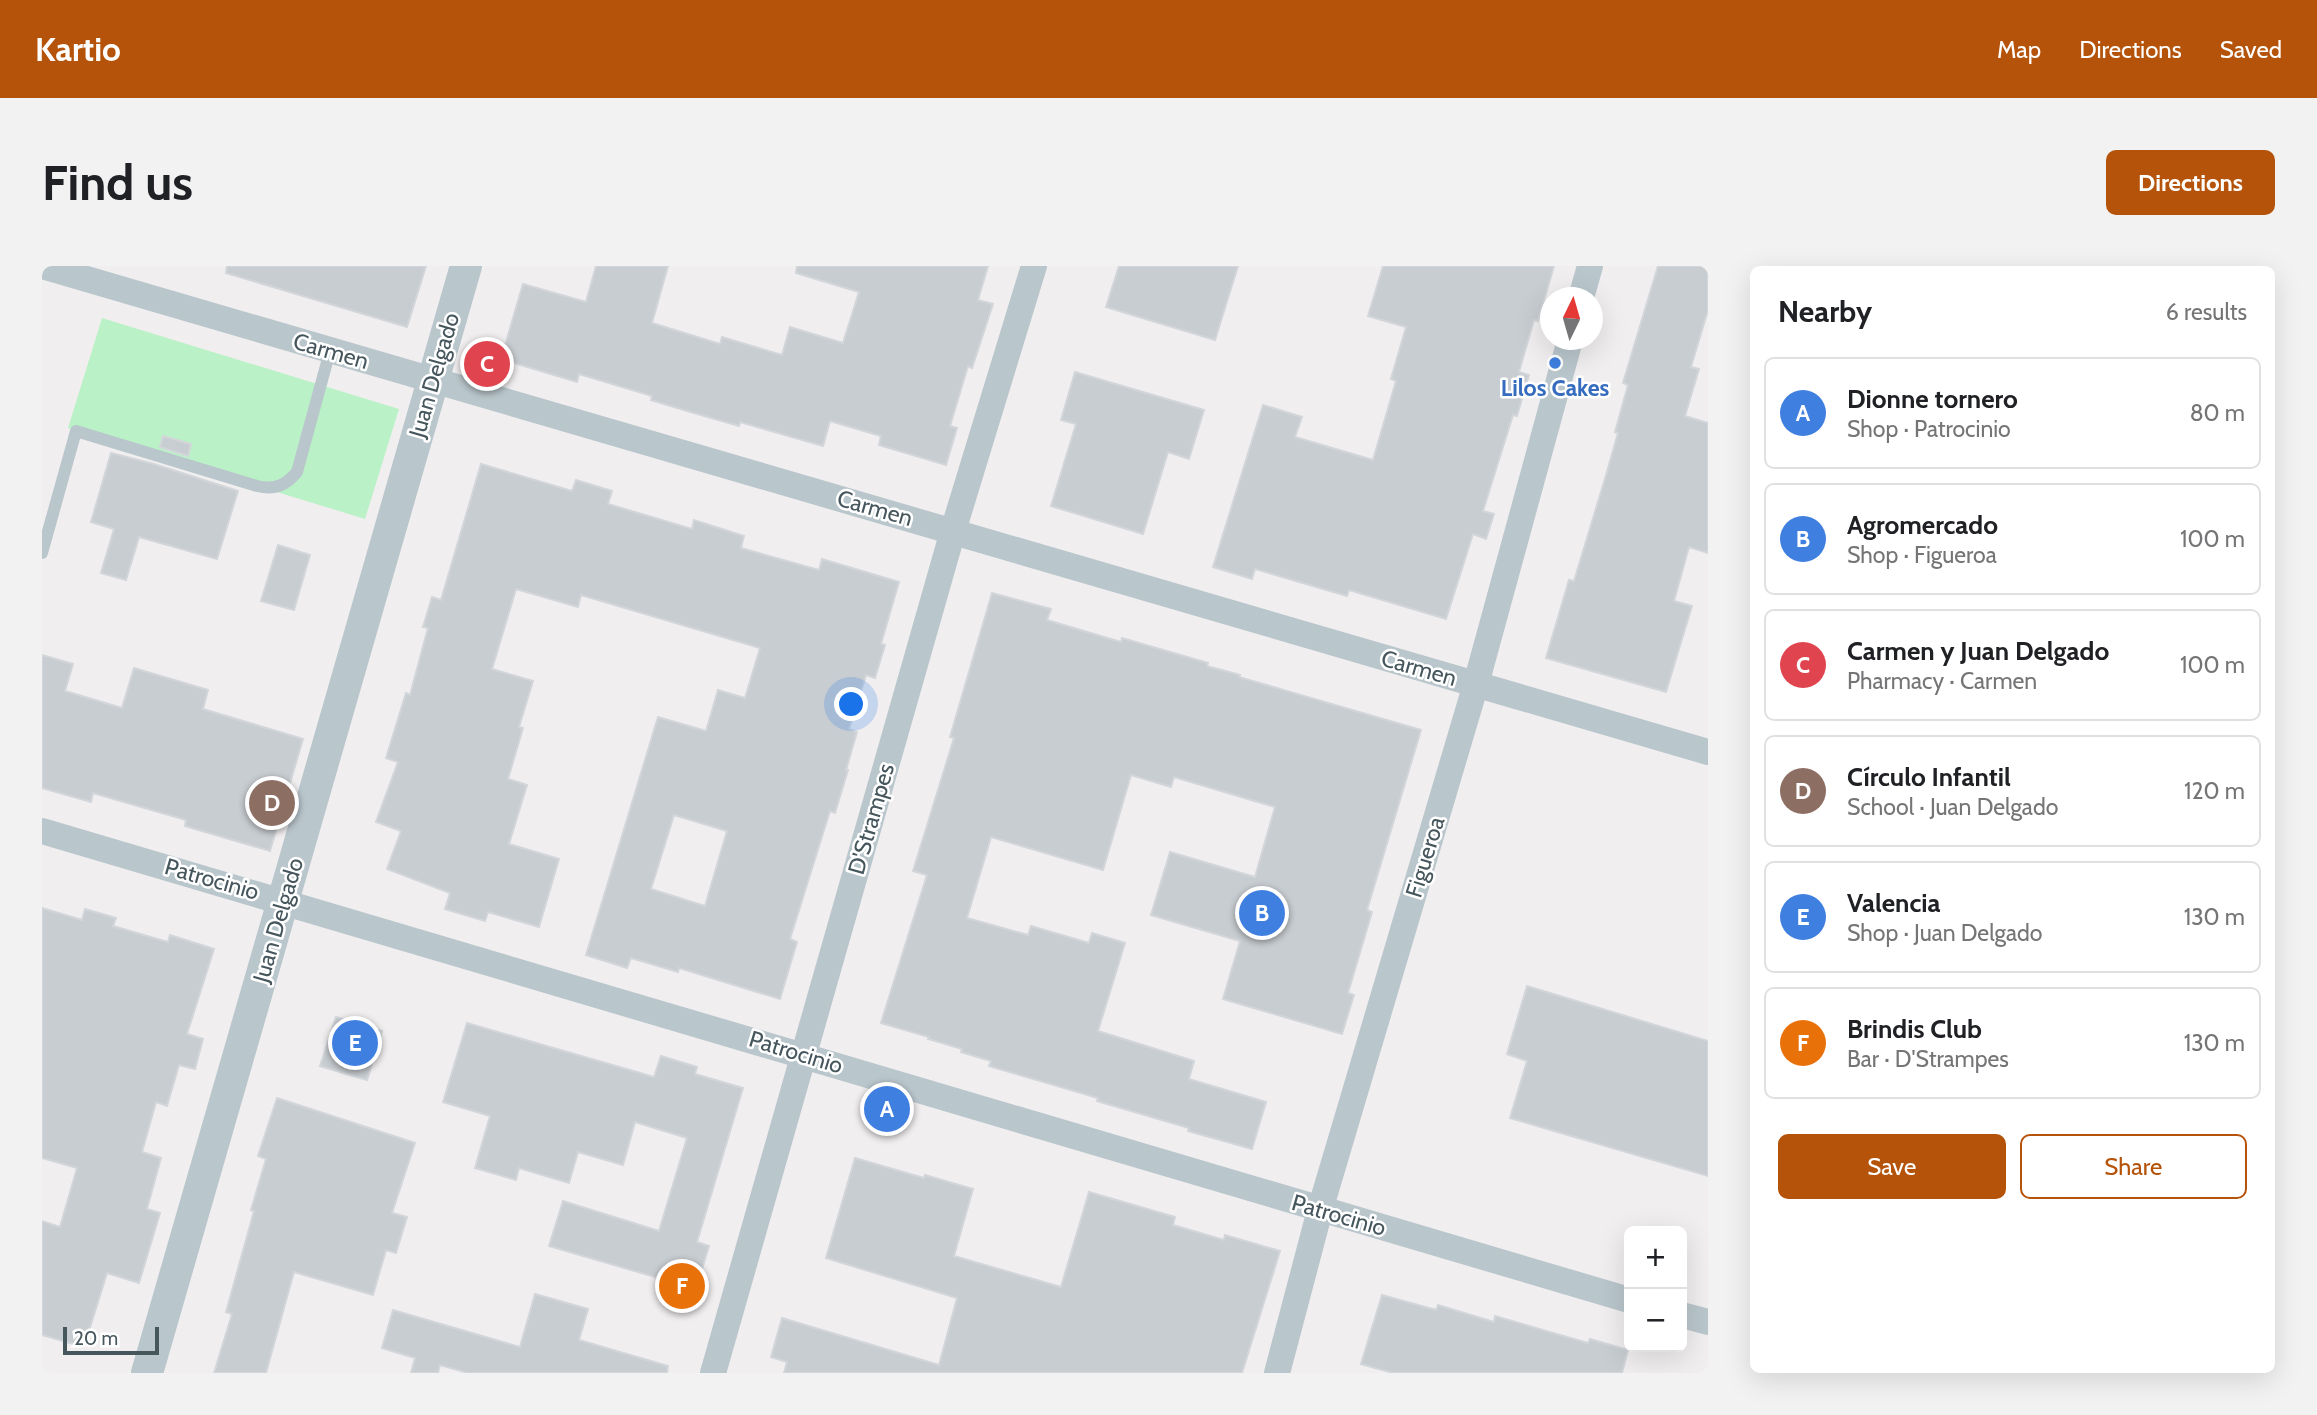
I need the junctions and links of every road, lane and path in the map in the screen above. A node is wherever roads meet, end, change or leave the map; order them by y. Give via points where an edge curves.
1 (42, 266) edge
2 (466, 266) edge
3 (1034, 266) edge
4 (1590, 266) edge
5 (1584, 287) edge
6 (1567, 350) edge
7 (330, 351) junction
8 (432, 381) junction
9 (953, 531) junction
10 (42, 553) edge
11 (1475, 684) junction
12 (1708, 752) edge
13 (42, 831) edge
14 (284, 900) junction
15 (803, 1054) junction
16 (1320, 1210) junction
17 (1624, 1299) edge
18 (1687, 1316) edge
19 (1708, 1322) edge
20 (147, 1373) edge
21 (713, 1373) edge
22 (1277, 1373) edge

1 - 7 street, Carmen
2 - 8 street, Juan Delgado
3 - 9 street, D'Strampes
4 - 5 street
6 - 11 street, Figueroa
7 - 8 street, Carmen
7 - 10 lane via 297,472 288,484 271,489 257,486 76,430
8 - 9 street, Carmen
8 - 14 street, Juan Delgado
9 - 11 street, Carmen
9 - 15 street, D'Strampes
11 - 12 street, Carmen
11 - 16 street, Figueroa
13 - 14 street, Patrocinio
14 - 15 street, Patrocinio
14 - 20 street, Juan Delgado
15 - 16 street, Patrocinio
15 - 21 street, D'Strampes
16 - 17 street, Patrocinio
16 - 22 street, Figueroa
18 - 19 street

